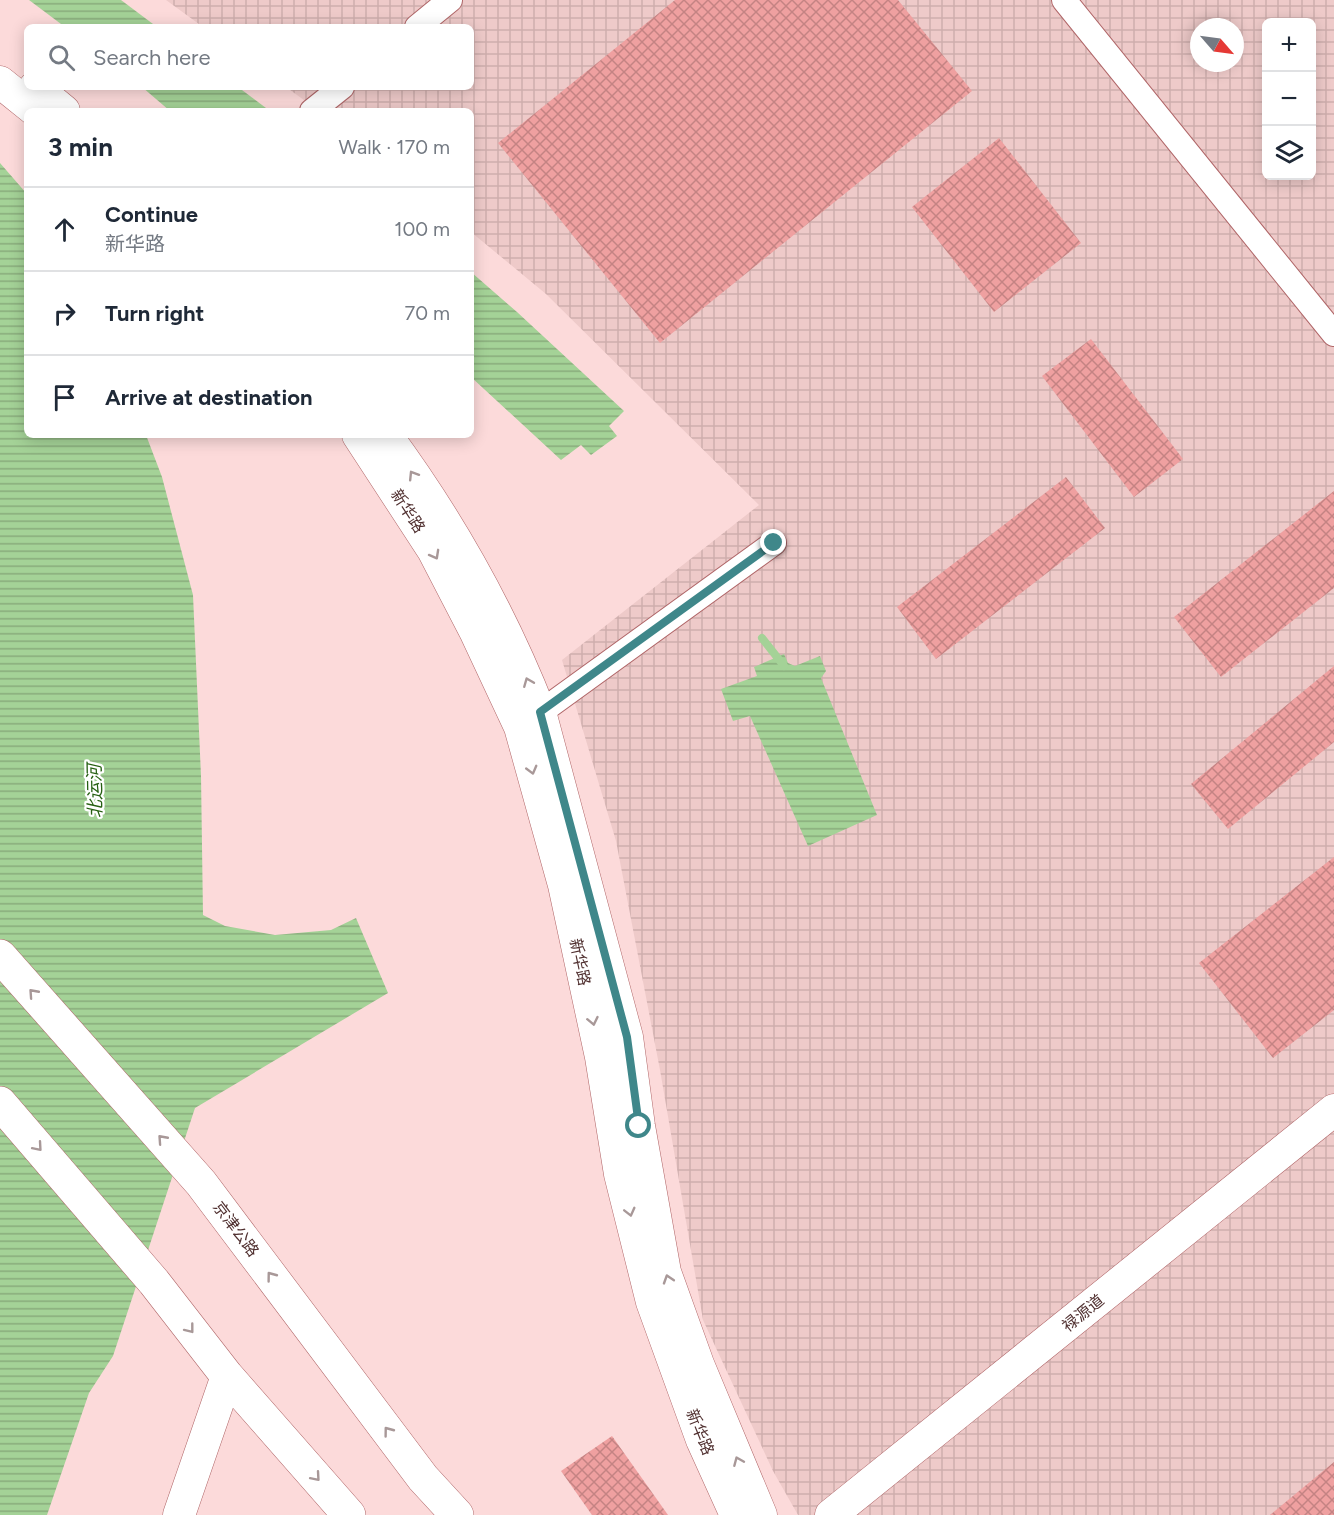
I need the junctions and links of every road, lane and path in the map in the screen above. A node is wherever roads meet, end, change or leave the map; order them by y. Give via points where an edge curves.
1 (450, 0) edge
2 (1064, 0) edge
3 (421, 24) edge
4 (0, 58) edge
5 (24, 78) edge
6 (0, 82) edge
7 (39, 90) edge
8 (338, 90) edge
9 (32, 108) edge
10 (60, 108) edge
11 (317, 108) edge
12 (1334, 334) edge
13 (360, 438) edge
14 (388, 438) edge
15 (774, 543) dead end
16 (530, 719) junction
17 (0, 956) edge
18 (0, 1103) edge
19 (1334, 1110) edge
20 (1334, 1133) edge
21 (227, 1376) junction
22 (179, 1515) edge
23 (349, 1515) edge
24 (457, 1515) edge
25 (736, 1515) edge
26 (761, 1515) edge
27 (831, 1515) edge
28 (859, 1515) edge

1 - 3 street
2 - 12 street
4 - 5 street
6 - 9 street
7 - 10 street
8 - 11 street
13 -> 16 street, 新华路 via 433,550 476,633
16 -> 14 street, 新华路 via 525,673 470,565
15 - 16 street
16 -> 25 street, 新华路 via 601,1057 620,1174 651,1302 702,1440
26 -> 16 street, 新华路 via 698,1364 665,1272 627,1037
24 -> 17 highway, 京津公路 via 423,1478 201,1183
18 -> 21 highway via 154,1282
19 - 27 street, 禄源道
20 - 28 street, 禄源道
21 - 22 street
21 -> 23 highway

